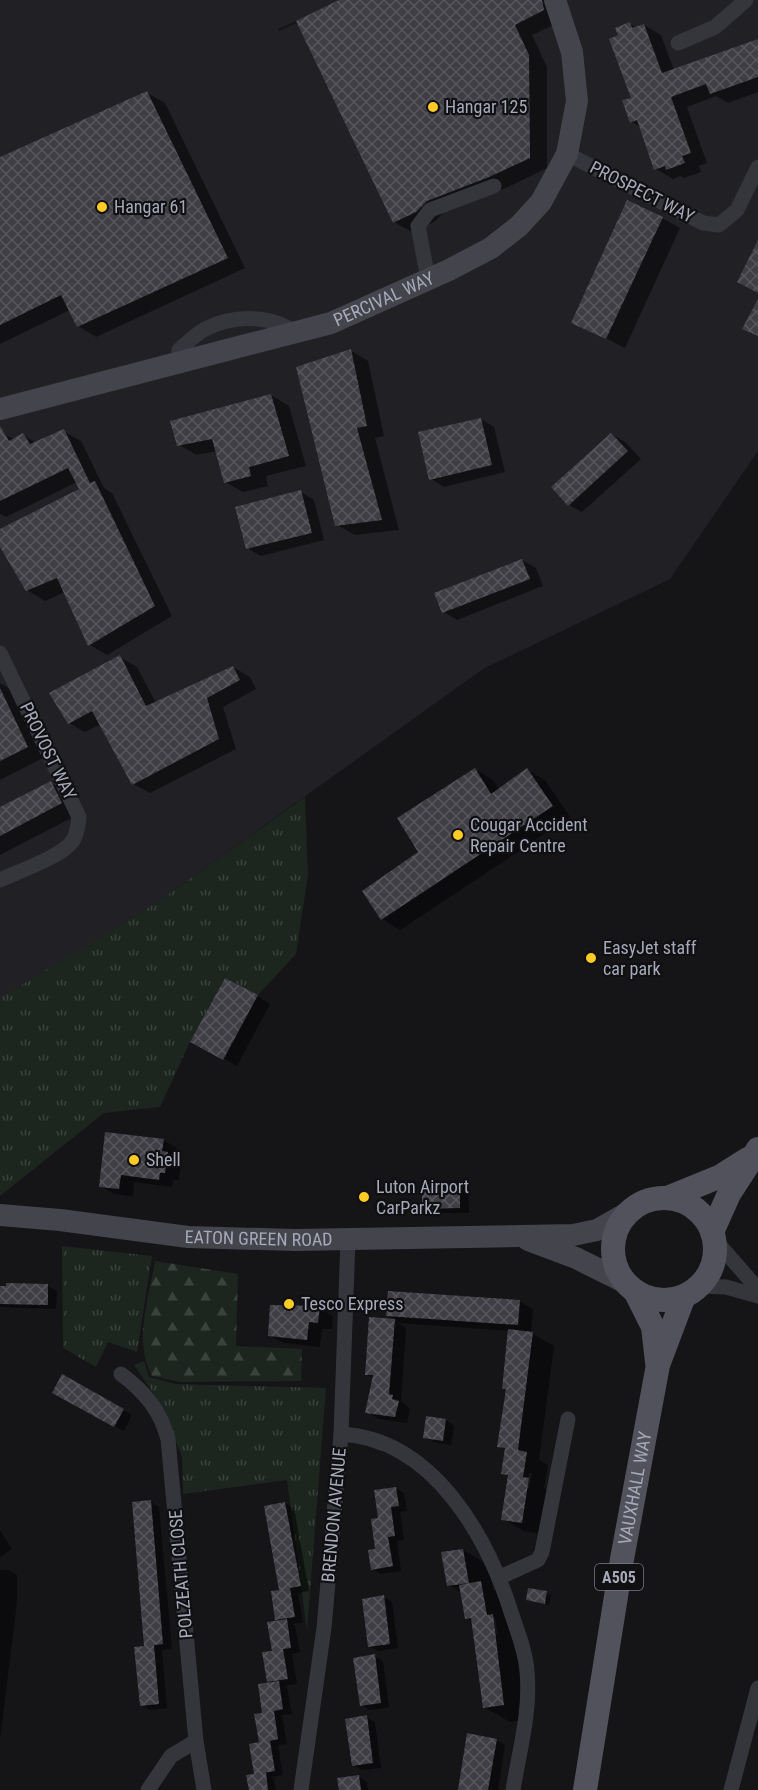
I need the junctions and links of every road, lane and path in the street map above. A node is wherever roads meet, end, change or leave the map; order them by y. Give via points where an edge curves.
1 (555, 0) edge
2 (746, 0) edge
3 (678, 43) dead end
4 (567, 154) junction
5 (758, 167) edge
6 (494, 186) dead end
7 (428, 279) junction
8 (296, 333) junction
9 (178, 363) junction
10 (0, 409) edge
11 (0, 653) edge
12 (0, 880) edge
13 (754, 1154) edge
14 (667, 1198) junction
15 (627, 1213) junction
16 (0, 1215) edge
17 (714, 1236) junction
18 (518, 1237) junction
19 (348, 1239) junction
20 (631, 1287) junction
21 (758, 1288) edge
22 (692, 1291) junction
23 (758, 1296) edge
24 (658, 1365) junction
25 (121, 1374) dead end
26 (568, 1419) dead end
27 (341, 1434) junction
28 (500, 1577) junction
29 (758, 1688) edge
30 (196, 1742) junction
31 (148, 1790) edge
32 (204, 1790) edge
33 (301, 1790) edge
34 (513, 1790) edge
35 (585, 1790) edge
36 (731, 1790) edge

1 - 4 street, PERCIVAL WAY via 572,52 577,101
2 - 3 street via 715,27
4 - 5 street, PROSPECT WAY via 703,223 719,225 737,210
4 - 7 street, PERCIVAL WAY via 541,202 519,226 491,248
6 - 7 street via 430,210 418,226
7 - 8 street, PERCIVAL WAY via 331,323
8 - 9 street, PERCIVAL WAY
8 - 9 street via 263,319 229,319 203,330 179,350
9 - 10 street, PERCIVAL WAY
11 - 12 street, PROVOST WAY via 80,817 71,843
13 - 14 main road via 722,1176
13 - 17 main road via 729,1194
14 - 15 main road via 642,1202
14 - 17 main road via 696,1208
15 - 18 street, EATON GREEN ROAD via 597,1230
15 - 20 main road via 613,1242 614,1260
16 - 19 street, EATON GREEN ROAD via 188,1237
17 - 21 street
17 - 22 main road via 716,1252 709,1274
18 - 19 street, EATON GREEN ROAD
18 - 20 street, EATON GREEN ROAD via 576,1258
19 - 27 street, BRENDON AVENUE
20 - 22 main road via 647,1297 663,1300
20 - 24 main road, VAUXHALL WAY / A505 via 652,1327
22 - 23 street via 726,1287
22 - 24 main road, VAUXHALL WAY / A505
24 - 35 main road, VAUXHALL WAY / A505
25 - 30 street, POLZEATH CLOSE via 156,1408 168,1438
26 - 28 street via 542,1552 538,1560
27 - 28 street via 382,1443 425,1470 462,1509
27 - 33 street, BRENDON AVENUE via 324,1628
28 - 34 street via 527,1672 525,1715
29 - 36 street
30 - 31 street via 171,1756
30 - 32 street, POLZEATH CLOSE

